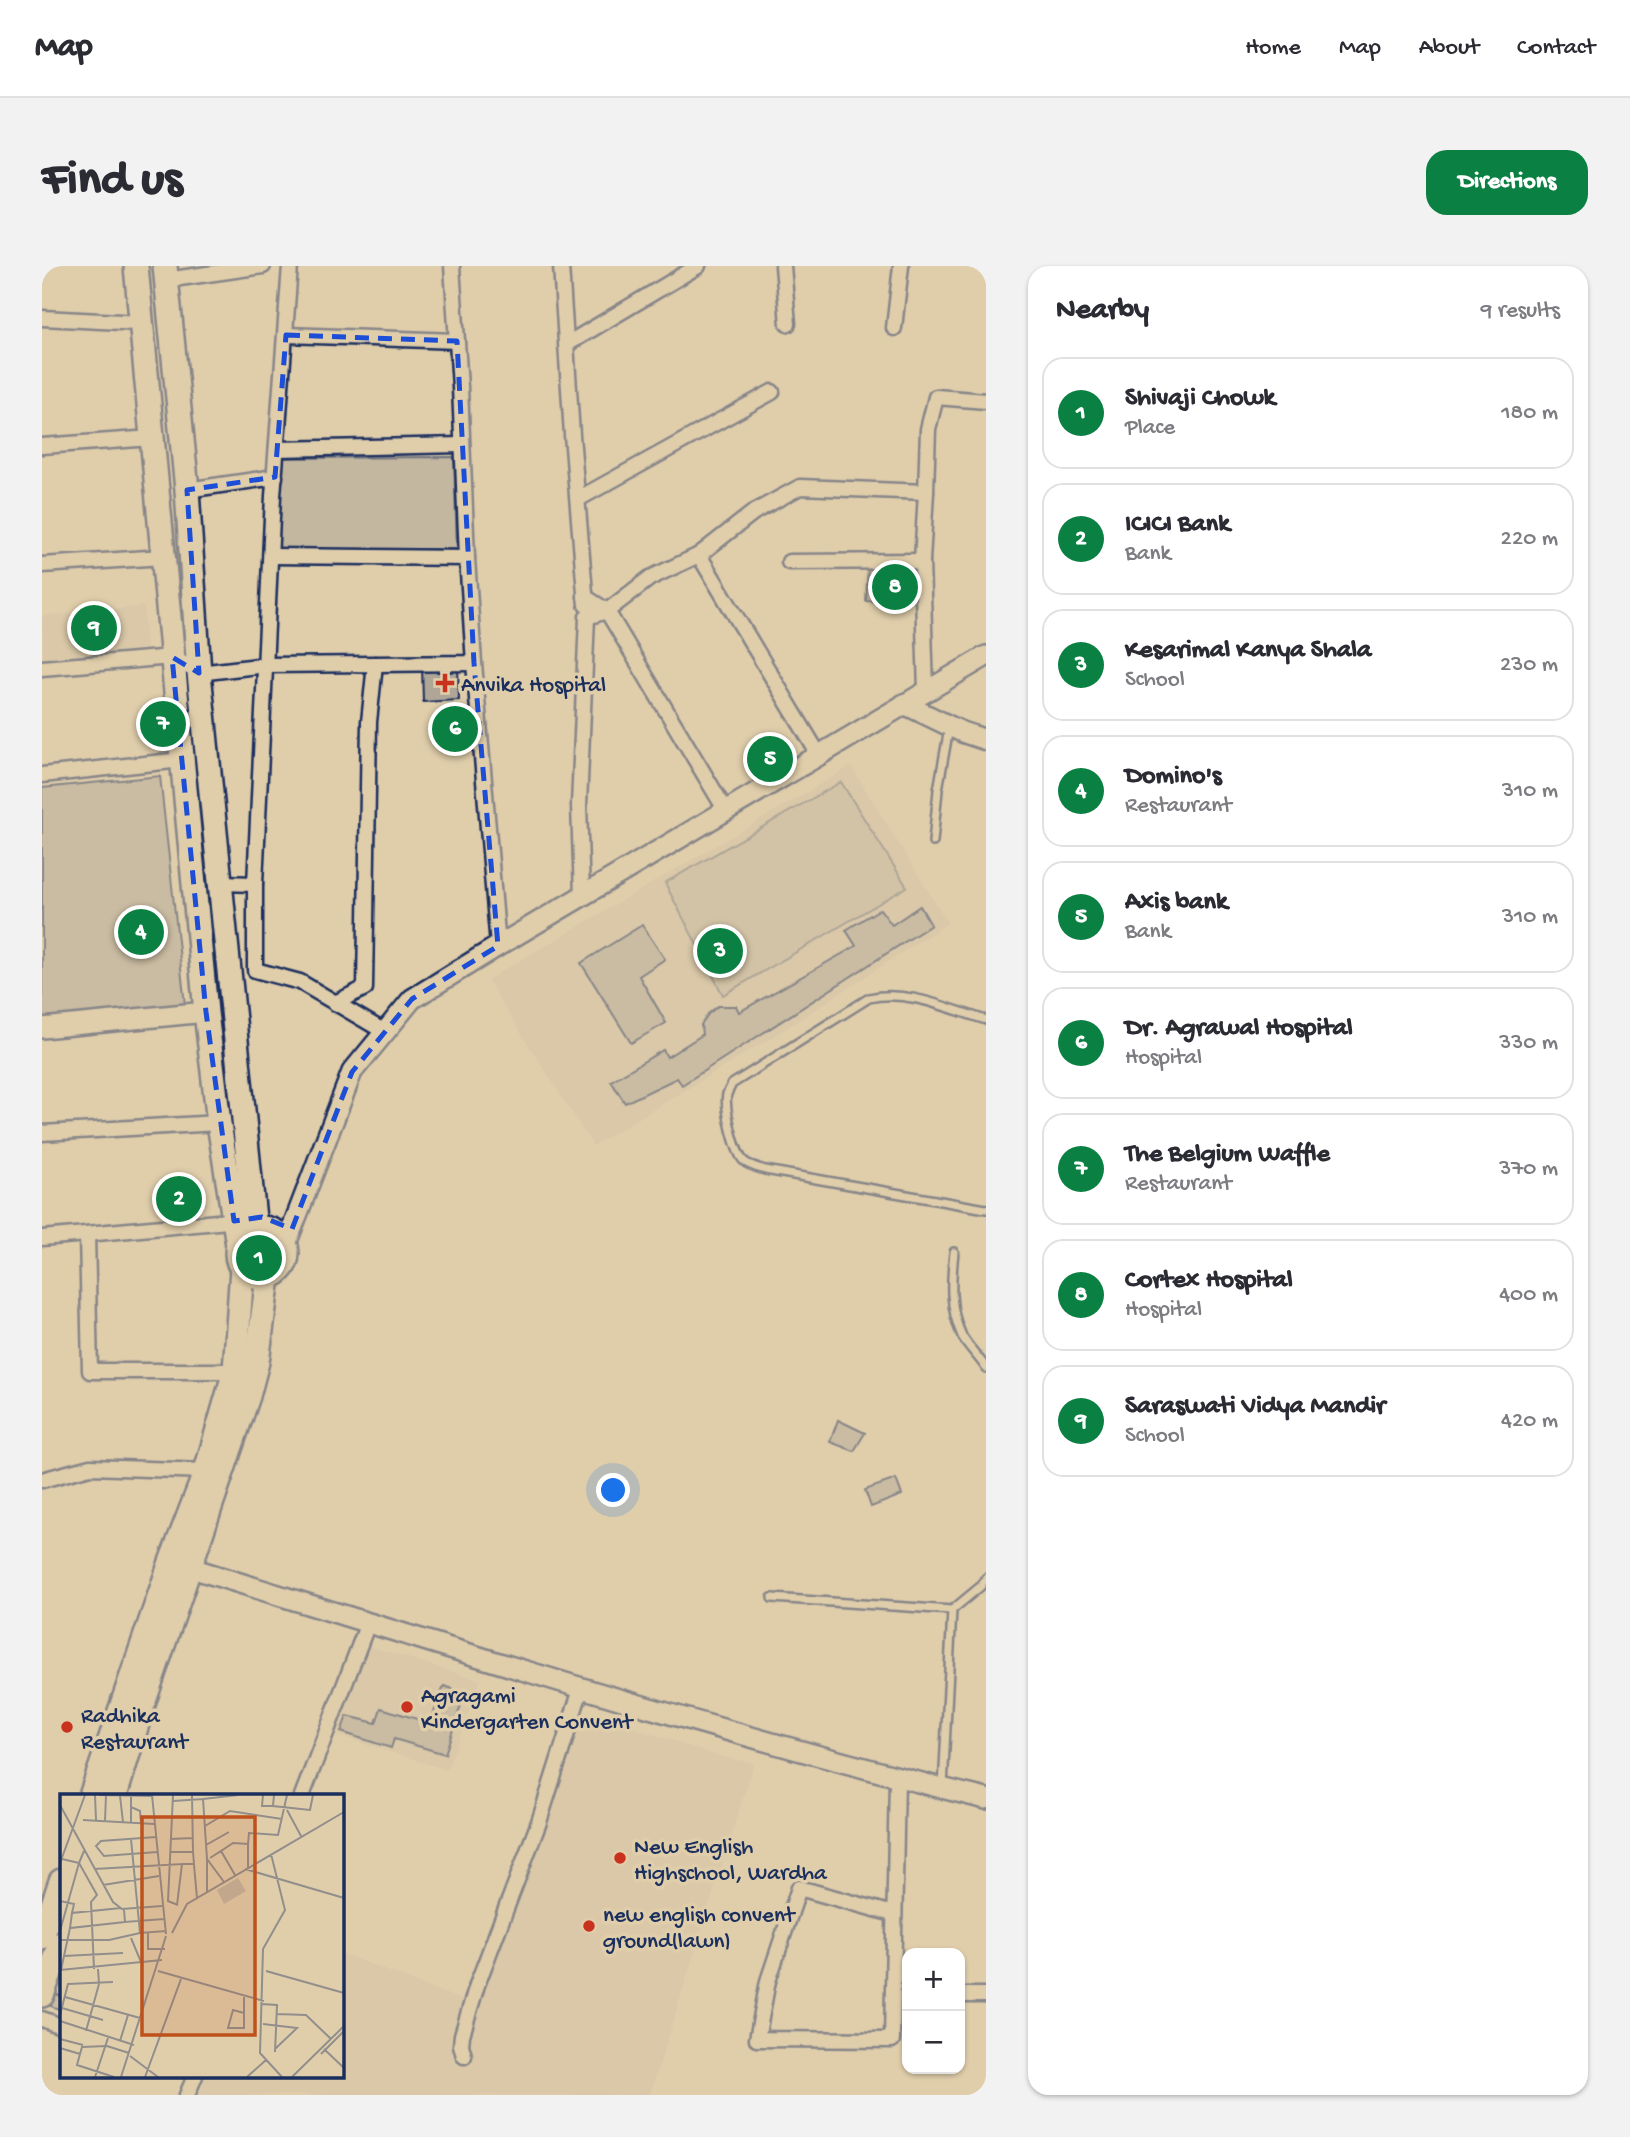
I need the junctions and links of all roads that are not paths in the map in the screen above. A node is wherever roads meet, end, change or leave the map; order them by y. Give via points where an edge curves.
1 (136, 266) edge
2 (263, 266) edge
3 (290, 266) edge
4 (452, 266) edge
5 (561, 266) edge
6 (698, 266) edge
7 (783, 266) edge
8 (901, 266) edge
9 (166, 273) edge
10 (42, 318) edge
11 (141, 323) junction
12 (788, 324) dead end
13 (894, 328) dead end
14 (286, 335) junction
15 (457, 341) junction
16 (567, 344) junction
17 (772, 392) dead end
18 (986, 401) edge
19 (152, 438) junction
20 (462, 445) junction
21 (42, 446) edge
22 (277, 449) junction
23 (275, 477) junction
24 (187, 490) junction
25 (926, 492) junction
26 (578, 499) junction
27 (699, 555) junction
28 (163, 556) junction
29 (271, 556) junction
30 (467, 558) junction
31 (922, 561) junction
32 (789, 562) dead end
33 (42, 565) edge
34 (585, 597) junction
35 (607, 611) junction
36 (587, 617) junction
37 (986, 656) edge
38 (172, 657) junction
39 (474, 663) junction
40 (375, 664) junction
41 (266, 665) junction
42 (42, 668) edge
43 (200, 673) junction
44 (926, 692) junction
45 (904, 704) junction
46 (950, 726) junction
47 (986, 740) edge
48 (819, 755) junction
49 (182, 760) junction
50 (42, 775) edge
51 (726, 811) junction
52 (933, 842) dead end
53 (221, 883) junction
54 (255, 884) junction
55 (582, 896) junction
56 (498, 946) junction
57 (255, 970) junction
58 (229, 974) junction
59 (335, 1003) junction
60 (206, 1012) junction
61 (986, 1020) edge
62 (42, 1028) edge
63 (385, 1032) junction
64 (219, 1123) junction
65 (42, 1133) edge
66 (986, 1209) edge
67 (246, 1224) junction
68 (87, 1234) junction
69 (289, 1236) junction
70 (42, 1238) edge
71 (954, 1252) dead end
72 (242, 1268) junction
73 (268, 1277) junction
74 (986, 1368) edge
75 (235, 1371) junction
76 (206, 1471) junction
77 (42, 1480) edge
78 (181, 1565) junction
79 (986, 1578) edge
80 (772, 1598) dead end
81 (951, 1610) junction
82 (368, 1623) junction
83 (581, 1689) junction
84 (897, 1778) junction
85 (943, 1789) junction
86 (91, 1794) edge
87 (116, 1794) edge
88 (303, 1794) edge
89 (986, 1799) edge
90 (60, 1884) edge
91 (893, 1914) junction
92 (42, 1937) edge
93 (60, 1947) edge
94 (892, 1993) junction
95 (902, 1994) edge
96 (42, 1995) edge
97 (965, 1995) edge
98 (986, 1995) edge
99 (42, 2019) edge
100 (60, 2026) edge
101 (464, 2056) dead end
102 (193, 2078) edge
103 (187, 2095) edge

1 - 11 main road
2 - 9 street
3 - 14 street
4 - 15 street
5 - 16 street
6 - 16 street
7 - 12 street
8 - 13 street
9 - 24 main road
10 - 11 street
11 - 19 main road
14 - 15 street
14 - 22 street
15 - 20 street
16 - 26 street
17 - 26 street
18 - 25 street via 936,397 928,429
19 - 21 street
19 - 28 main road
20 - 22 street
20 - 30 street
22 - 23 street
23 - 24 street
23 - 29 street
24 - 43 main road
25 - 27 street via 800,487 754,512
25 - 31 street
26 - 34 street
27 - 35 street via 650,578
27 - 48 street
28 - 33 street
28 - 38 main road
29 - 30 street
29 - 41 street
30 - 39 street
31 - 32 street
31 - 44 street
34 - 35 street
34 - 36 street
35 - 36 street
35 - 51 street
36 - 55 street via 579,805
37 - 44 main road
38 - 42 street
38 - 43 street
38 - 49 main road
39 - 40 street
39 - 56 street
40 - 41 street
40 - 59 street via 369,722 365,988
41 - 43 street
41 - 54 street
43 - 53 main road
44 - 45 main road
45 - 46 main road
45 - 48 main road
46 - 47 main road
46 - 52 lane
48 - 51 main road
49 - 50 street
49 - 60 main road
51 - 55 main road
53 - 54 street
53 - 58 main road
54 - 57 street
55 - 56 main road
56 - 63 main road via 412,999
57 - 58 street
57 - 59 street via 300,982
58 - 67 main road
59 - 63 street
60 - 62 main road
60 - 64 main road
61 - 66 lane via 898,996 869,998 732,1084 726,1106 738,1153 753,1166
63 - 69 main road via 352,1072
64 - 65 street
64 - 67 main road
67 - 68 street
67 - 69 main road via 276,1225
67 - 72 main road via 238,1261
68 - 70 street
68 - 75 street via 90,1371
69 - 73 main road via 284,1266
71 - 74 lane via 950,1289 954,1312 962,1336
72 - 73 main road via 255,1277
72 - 75 main road
73 - 78 main road via 253,1380
75 - 76 main road
76 - 77 street via 90,1467
76 - 78 main road
78 - 82 main road
78 - 86 main road
78 - 87 main road
79 - 81 lane
80 - 81 lane
81 - 85 lane
82 - 83 main road
82 - 88 street
83 - 84 main road
83 - 101 street via 538,1822 477,1985 462,2035
84 - 85 main road
84 - 91 street
85 - 89 main road
90 - 92 main road
91 - 94 street
91 - 94 street via 799,1888 768,1981 757,2039 891,2040
93 - 96 main road
94 - 95 street
97 - 98 street
99 - 100 street
102 - 103 street

